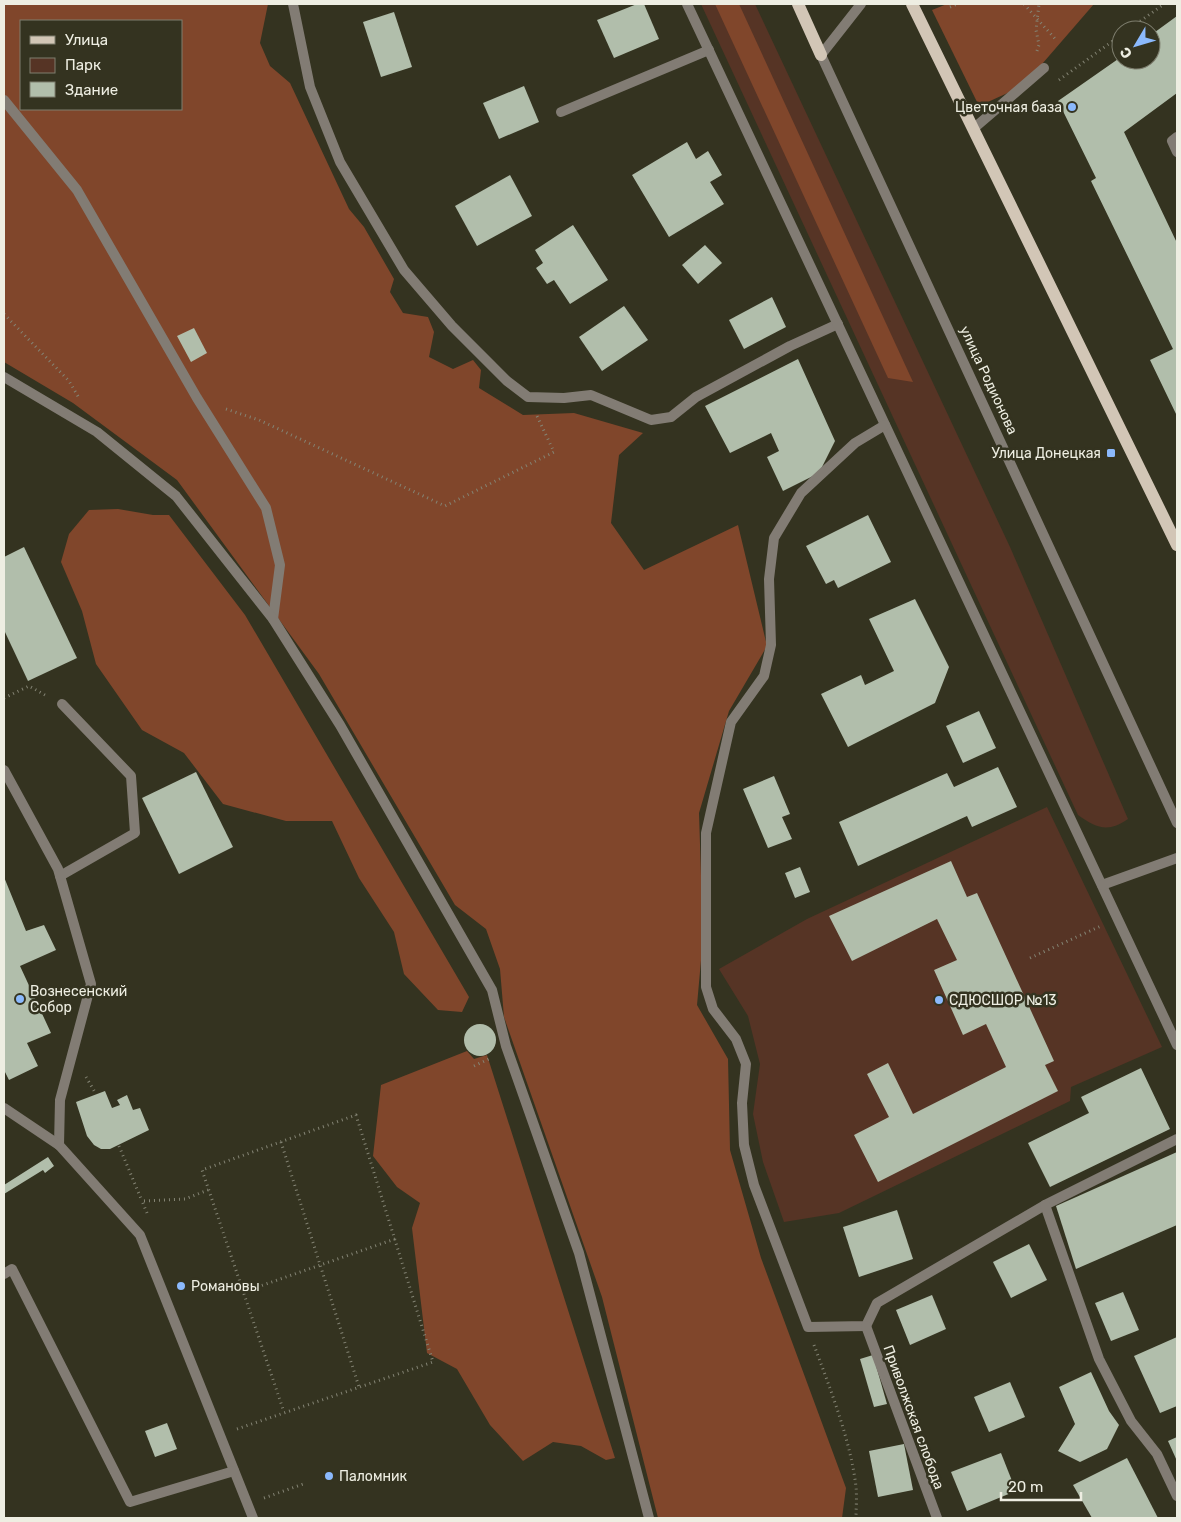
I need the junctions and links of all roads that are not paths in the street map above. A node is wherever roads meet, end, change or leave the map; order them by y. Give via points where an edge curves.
1 (294, 4) edge
2 (687, 4) edge
3 (798, 4) edge
4 (861, 4) edge
5 (912, 4) edge
6 (709, 50) junction
7 (821, 55) junction
8 (1044, 68) dead end
9 (4, 100) edge
10 (561, 112) dead end
11 (973, 129) junction
12 (1177, 138) edge
13 (1177, 152) edge
14 (838, 324) junction
15 (4, 377) edge
16 (885, 425) junction
17 (1177, 545) edge
18 (273, 619) junction
19 (62, 704) road end
20 (4, 770) edge
21 (1177, 823) edge
22 (1177, 858) edge
23 (60, 876) junction
24 (1102, 885) junction
25 (1177, 1045) edge
26 (4, 1108) edge
27 (1177, 1139) edge
28 (60, 1145) junction
29 (1045, 1205) junction
30 (4, 1274) edge
31 (866, 1326) junction
32 (234, 1471) junction
33 (1177, 1496) edge
34 (253, 1518) edge
35 (649, 1518) edge
36 (937, 1518) edge

1 - 14 street via 310,87 340,162 404,270 452,326 528,397 591,395 651,420 671,417 696,397
2 - 6 street
3 - 7 main road, улица Родионова
4 - 7 street
5 - 11 main road
6 - 10 street
6 - 14 street
7 - 21 street, улица Родионова
8 - 11 street
9 - 18 street via 77,190 192,390 266,508 280,565
11 - 17 main road
12 - 13 street via 1172,141
14 - 16 street
15 - 18 street via 97,432 176,496
16 - 24 street
16 - 31 street via 855,443 801,493 774,538 769,578 771,645 764,676 731,722 706,833 706,987 713,1009 736,1039 746,1064 742,1103 746,1153 754,1185 808,1327
18 - 35 street via 340,725 492,990 509,1055 579,1252
19 - 23 street via 131,776 135,833
20 - 23 street
22 - 24 street
23 - 28 street via 90,984 60,1100
24 - 25 street
26 - 28 street
27 - 29 street
28 - 32 street via 140,1235
29 - 31 street via 877,1303
29 - 33 street via 1099,1359 1131,1421 1157,1454
30 - 32 street via 12,1270 130,1502
31 - 36 street, Приволжская слобода
32 - 34 street

